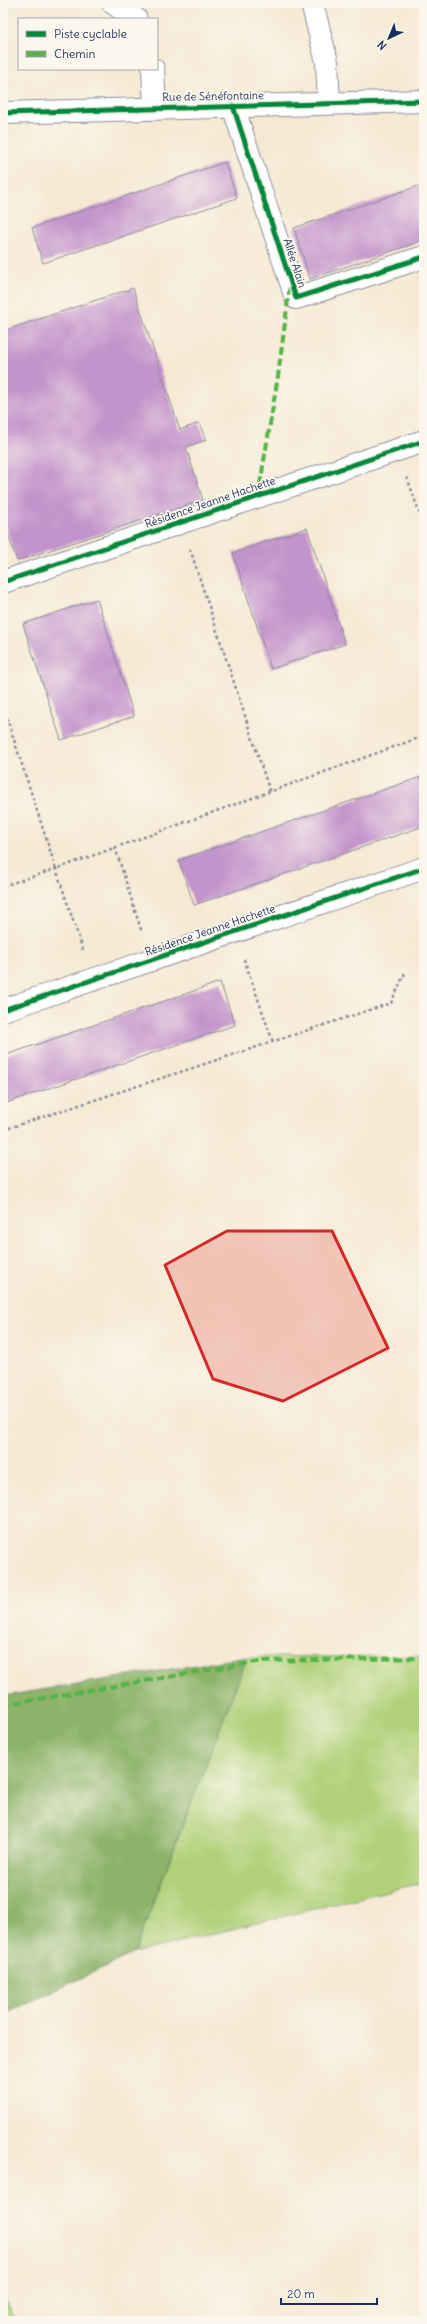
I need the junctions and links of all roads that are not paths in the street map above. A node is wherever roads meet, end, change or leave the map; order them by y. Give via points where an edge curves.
1 (113, 3) edge
2 (312, 3) edge
3 (135, 18) edge
4 (152, 70) edge
5 (424, 101) edge
6 (329, 103) junction
7 (234, 106) junction
8 (155, 108) junction
9 (3, 113) edge
10 (424, 257) edge
11 (424, 441) edge
12 (3, 582) edge
13 (424, 868) edge
14 (3, 1010) edge

1 - 3 street
2 - 6 street via 327,62
4 - 8 street
5 - 6 street, Rue de Sénéfontaine
6 - 7 street, Rue de Sénéfontaine
7 - 8 street, Rue de Sénéfontaine
7 - 10 street, Allée Alain via 296,298
8 - 9 street, Rue de Sénéfontaine
11 - 12 street, Résidence Jeanne Hachette
13 - 14 street, Résidence Jeanne Hachette

